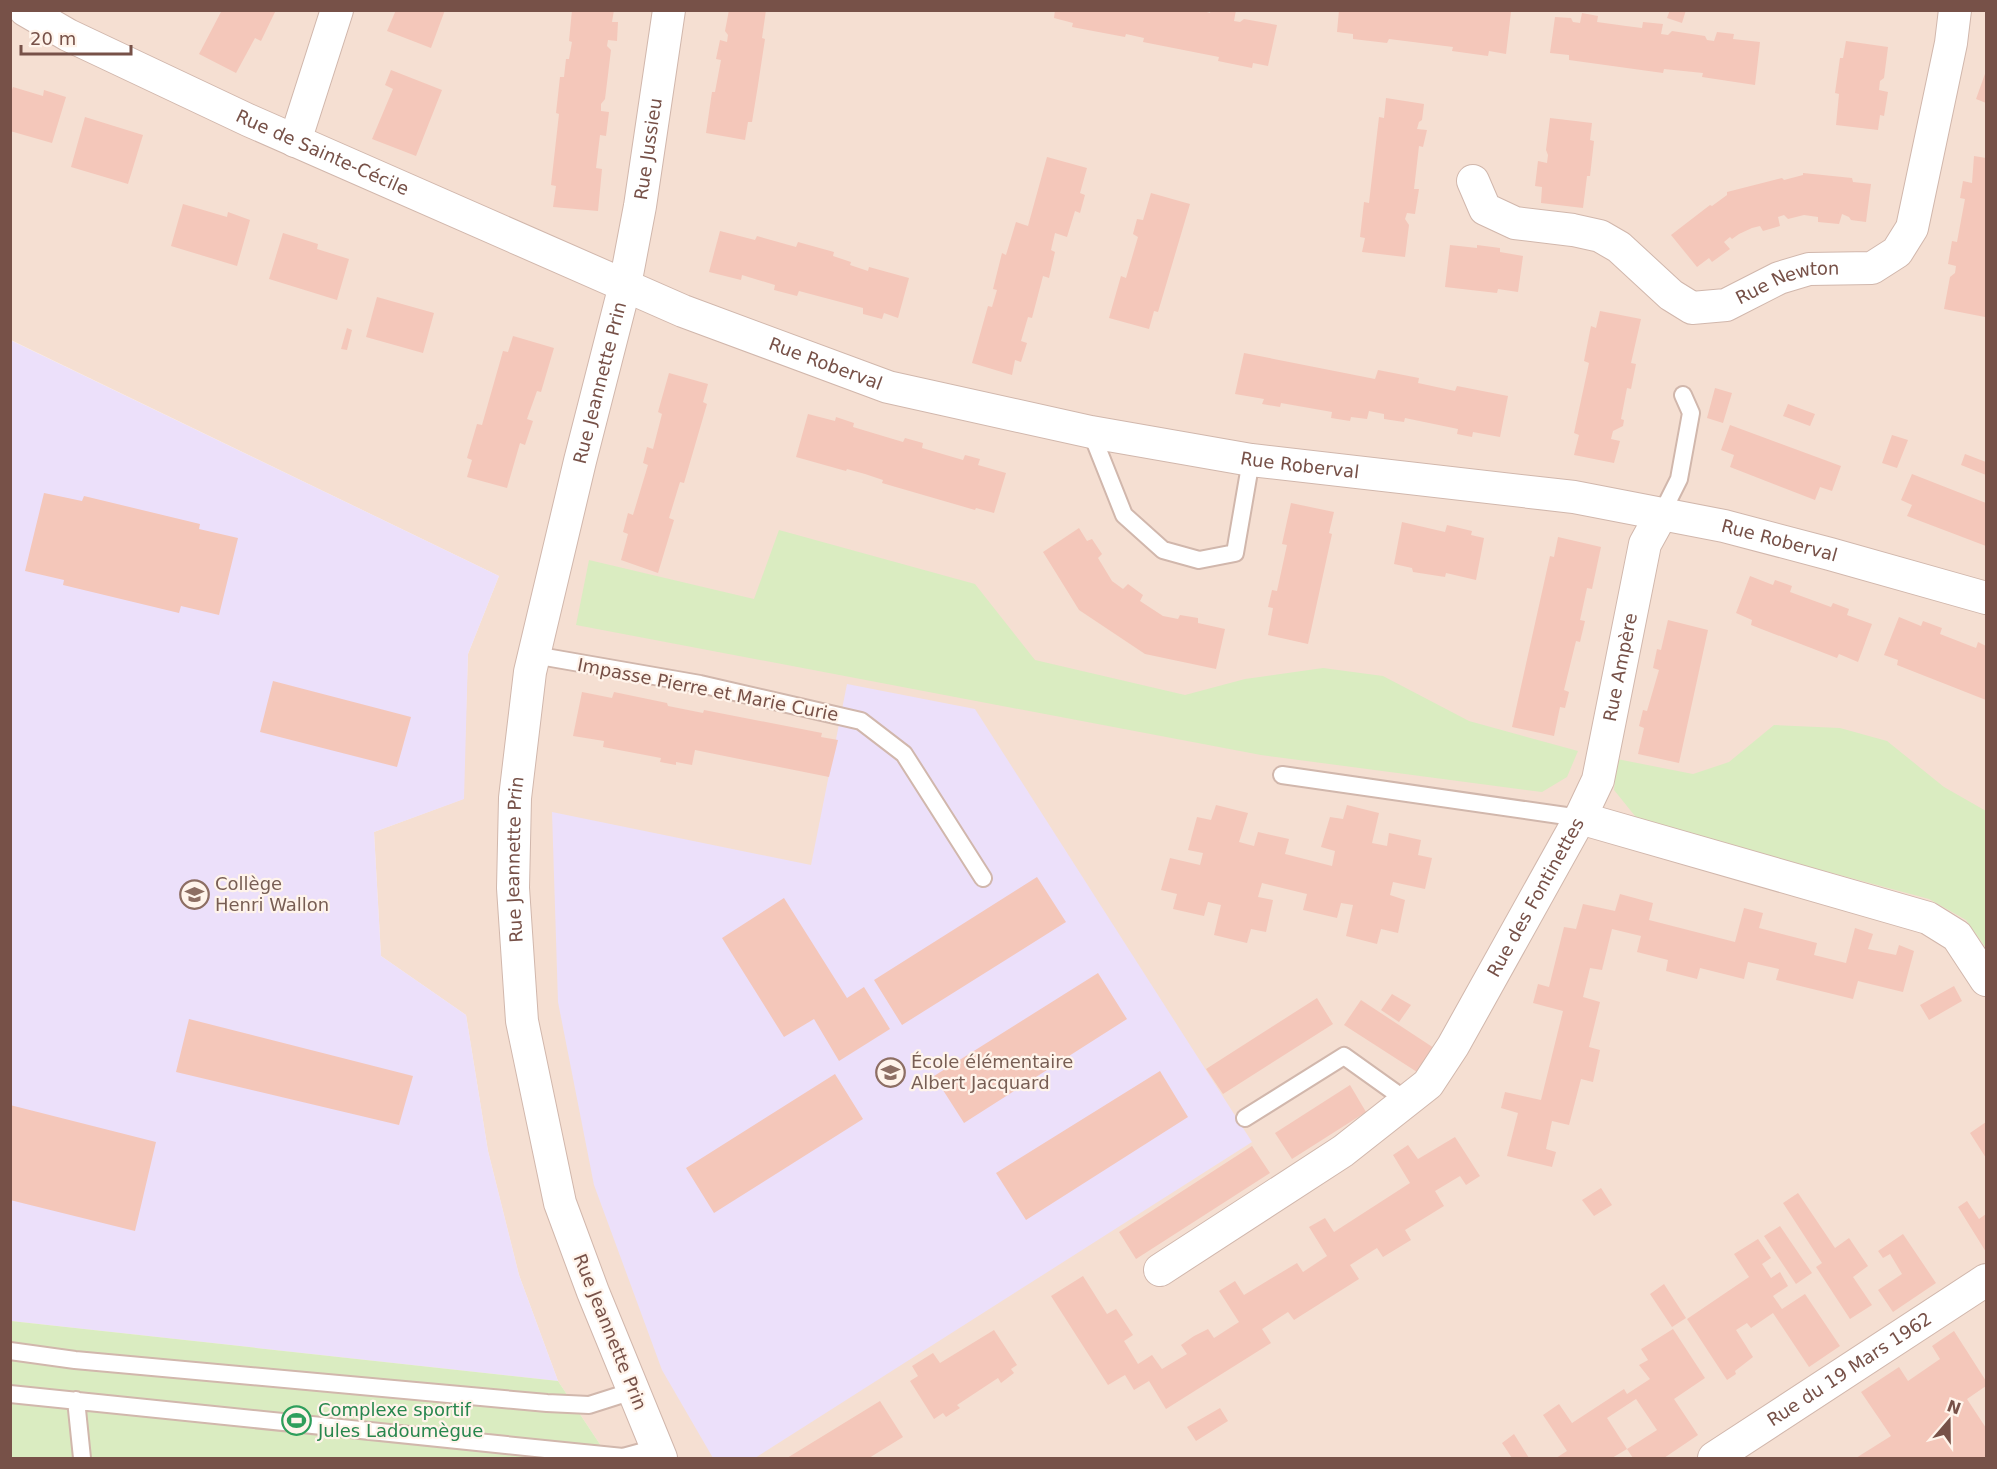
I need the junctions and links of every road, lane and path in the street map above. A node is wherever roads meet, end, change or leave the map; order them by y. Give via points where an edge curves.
1 (25, 10) edge
2 (337, 10) edge
3 (669, 10) edge
4 (1955, 10) edge
5 (295, 141) junction
6 (1473, 181) dead end
7 (624, 285) junction
8 (1683, 395) dead end
9 (1091, 432) junction
10 (1251, 460) junction
11 (1661, 514) junction
12 (1986, 598) edge
13 (534, 655) junction
14 (1282, 775) dead end
15 (1580, 818) junction
16 (983, 878) dead end
17 (1986, 981) edge
18 (1407, 1101) junction
19 (1245, 1118) dead end
20 (1160, 1270) dead end
21 (1986, 1280) edge
22 (10, 1351) edge
23 (633, 1391) junction
24 (10, 1394) edge
25 (76, 1400) junction
26 (658, 1453) edge
27 (84, 1458) edge
28 (1714, 1458) edge

1 - 5 street, Rue de Sainte-Cécile via 68,35
2 - 5 street
3 - 7 street, Rue Jussieu via 640,206
4 - 6 street, Rue Newton via 1912,228 1898,252 1872,268 1809,269 1779,278 1726,305 1692,308 1671,295 1619,247 1600,237 1515,223 1485,209
5 - 7 street, Rue de Sainte-Cécile
7 - 9 street, Rue Roberval via 888,387
7 - 13 street, Rue Jeannette Prin
8 - 11 lane via 1691,413 1679,479
9 - 10 street, Rue Roberval
9 - 10 lane via 1124,515 1163,550 1199,561 1234,553
10 - 11 street, Rue Roberval via 1574,497
11 - 12 street, Rue Roberval via 1724,526
11 - 15 street, Rue Ampère via 1645,544 1599,780
13 - 16 lane, Impasse Pierre et Marie Curie via 700,684 861,721 904,754
13 - 23 street, Rue Jeannette Prin via 515,798 513,888 522,1021 560,1203
14 - 15 lane
15 - 17 street, Rue des Fontinettes via 1928,918 1957,936
15 - 18 street, Rue des Fontinettes via 1452,1046 1428,1084
18 - 19 lane via 1344,1056
18 - 20 street, Rue des Fontinettes via 1342,1151
21 - 28 street, Rue du 19 Mars 1962
22 - 23 lane via 547,1403 589,1405
23 - 26 street, Rue Jeannette Prin
24 - 25 lane
25 - 26 lane via 623,1457
25 - 27 lane

